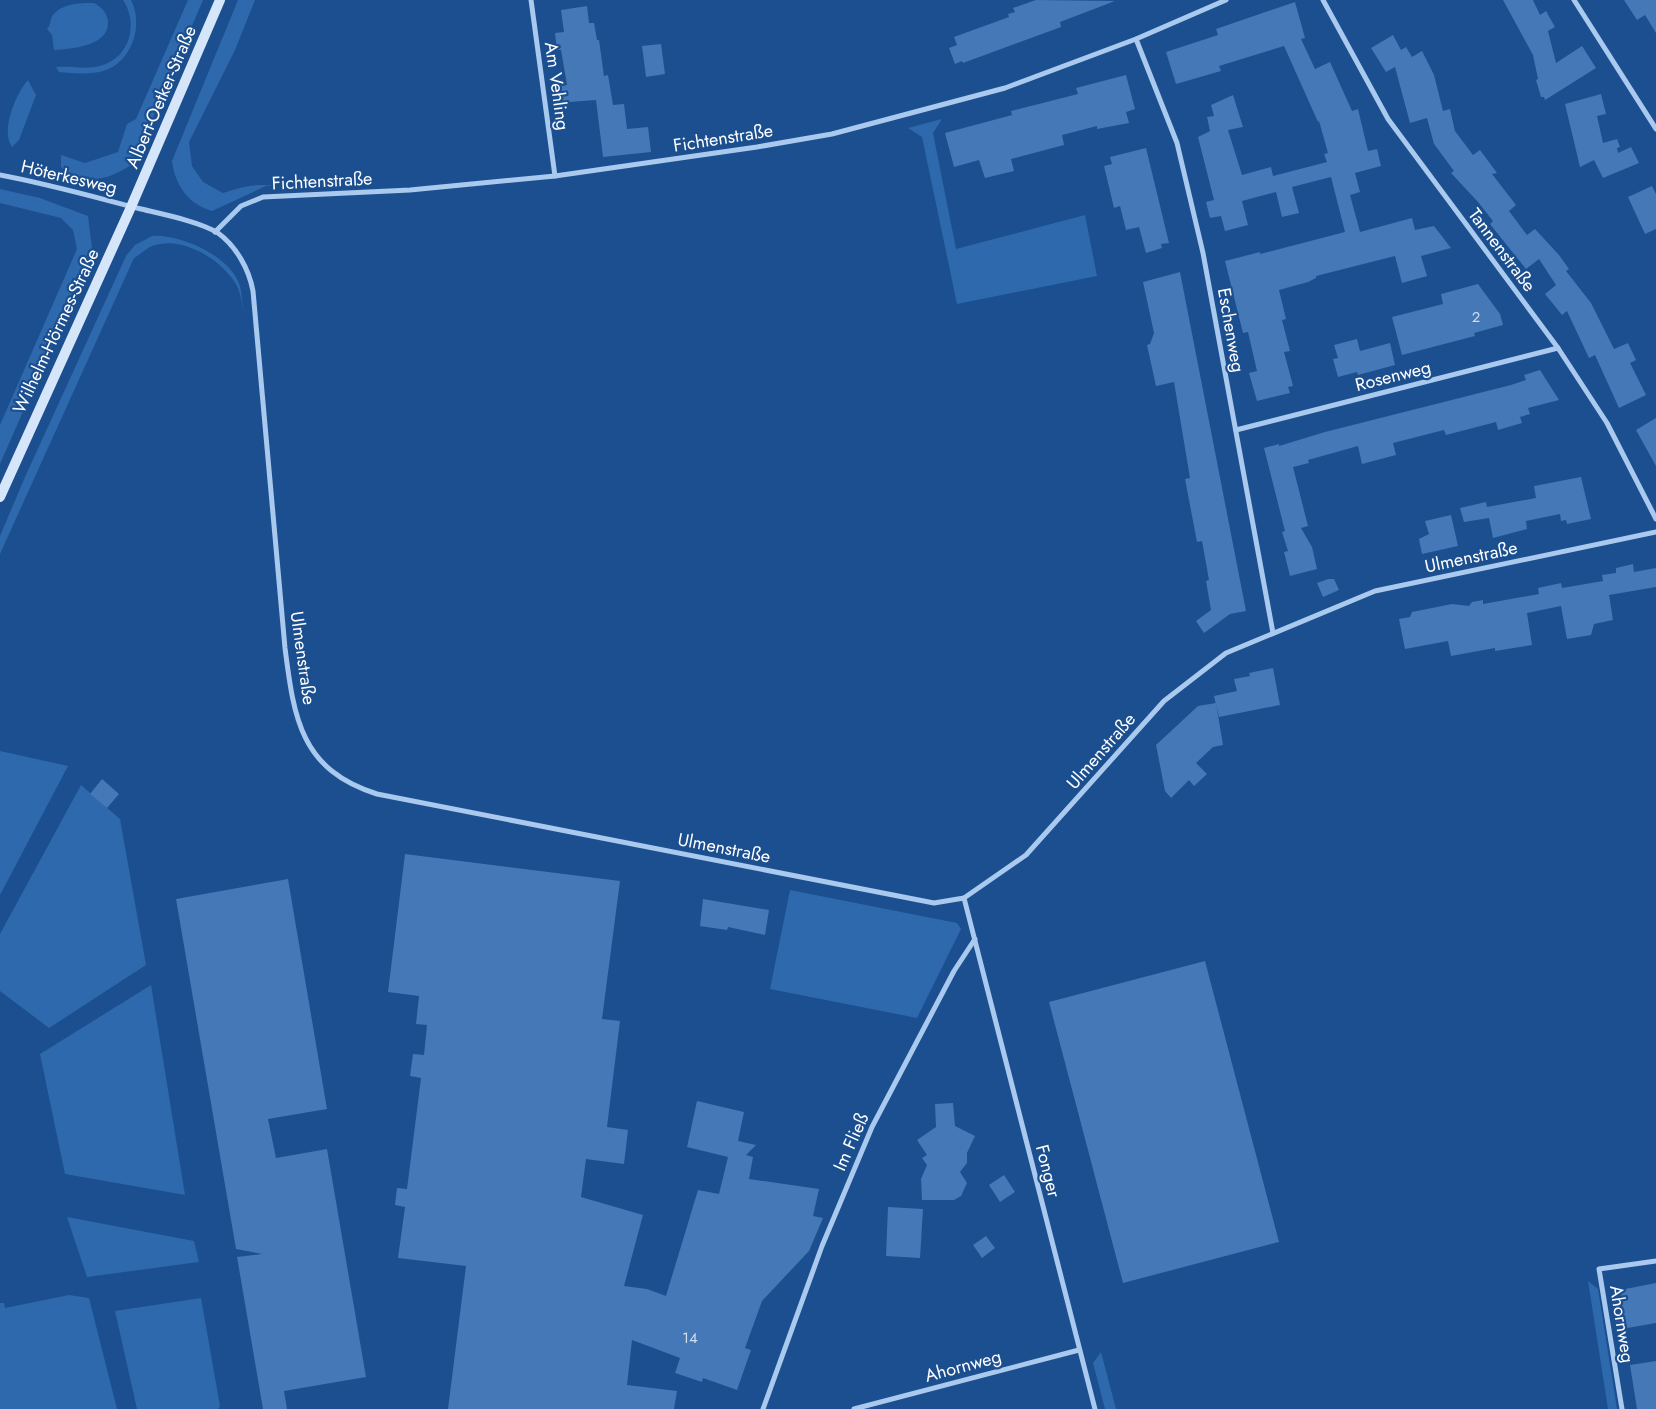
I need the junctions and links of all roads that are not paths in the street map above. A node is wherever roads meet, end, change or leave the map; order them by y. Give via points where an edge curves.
1 (220, 0) edge
2 (531, 0) edge
3 (1226, 0) edge
4 (1323, 0) edge
5 (1574, 0) edge
6 (1136, 39) junction
7 (1656, 129) edge
8 (0, 175) edge
9 (555, 176) junction
10 (131, 206) junction
11 (216, 232) junction
12 (1558, 348) junction
13 (1236, 430) junction
14 (0, 497) edge
15 (1656, 519) edge
16 (1656, 532) edge
17 (1272, 633) junction
18 (964, 898) junction
19 (975, 939) junction
20 (1656, 1261) edge
21 (1079, 1350) junction
22 (763, 1409) edge
23 (854, 1409) edge
24 (1095, 1409) edge
25 (1622, 1409) edge

1 - 10 street, Albert-Oetker-Straße
2 - 9 street, Am Vehling
3 - 6 street, Fichtenstraße
4 - 12 street, Tannenstraße via 1388,119
5 - 7 street
6 - 9 street, Fichtenstraße via 1005,88 832,134
6 - 13 street, Eschenweg via 1177,143 1203,253
8 - 10 street, Höterkesweg
9 - 11 street, Fichtenstraße via 410,190 263,197 240,206
10 - 11 street, Ulmenstraße
10 - 14 street, Wilhelm-Hörmes-Straße
11 - 18 street, Ulmenstraße via 239,256 252,284 289,678 294,706 306,739 328,770 352,785 377,794 934,904
12 - 13 street, Rosenweg
12 - 15 street, Tannenstraße via 1607,423
13 - 17 street, Eschenweg
16 - 17 street, Ulmenstraße via 1375,591
17 - 18 street, Ulmenstraße via 1226,653 1164,701 1026,855
18 - 19 street
19 - 21 street, Fonger
19 - 22 street, Im Fließ via 954,971 872,1127 822,1246
20 - 25 street, Ahornweg via 1600,1269
21 - 23 street, Ahornweg
21 - 24 street, Fonger

